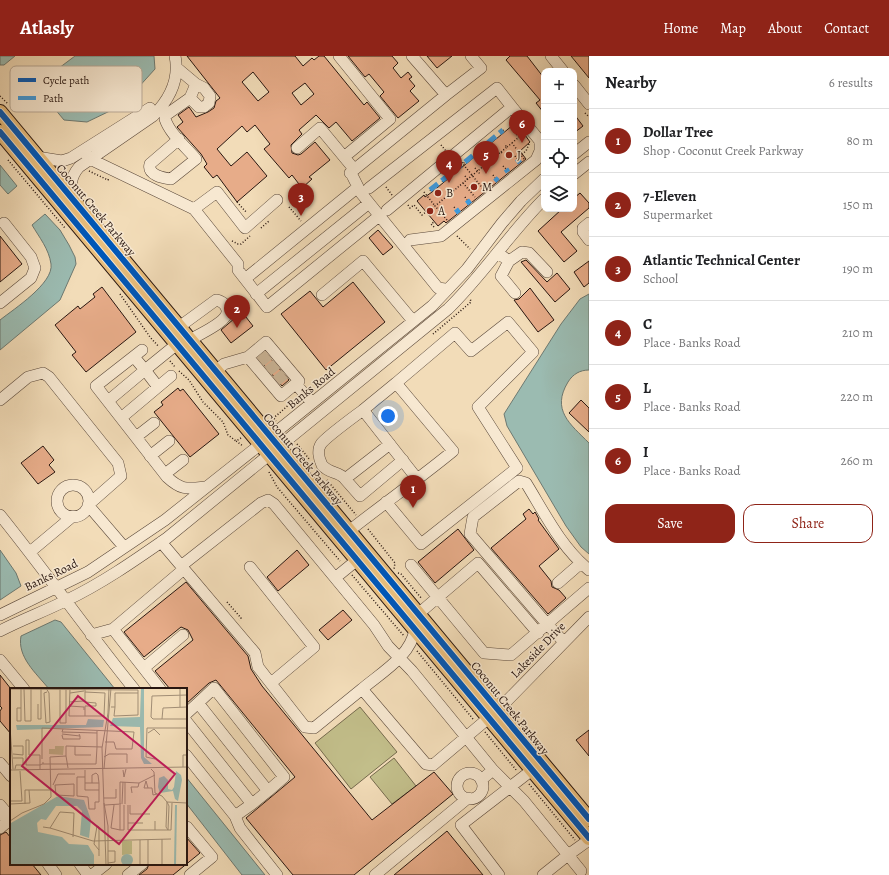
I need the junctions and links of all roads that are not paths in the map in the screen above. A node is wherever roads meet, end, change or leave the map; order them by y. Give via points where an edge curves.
1 (174, 56) edge
2 (338, 56) edge
3 (412, 56) edge
4 (471, 56) edge
5 (551, 56) edge
6 (561, 68) edge
7 (176, 72) junction
8 (196, 84) junction
9 (577, 89) edge
10 (446, 95) junction
11 (190, 98) junction
12 (589, 104) edge
13 (512, 107) junction
14 (0, 112) edge
15 (390, 119) junction
16 (0, 132) edge
17 (401, 132) junction
18 (180, 139) dead end
19 (589, 142) edge
20 (297, 148) dead end
21 (577, 152) edge
22 (87, 154) junction
23 (37, 157) junction
24 (344, 157) junction
25 (589, 162) edge
26 (577, 172) edge
27 (353, 173) junction
28 (541, 182) edge
29 (363, 188) junction
30 (277, 200) dead end
31 (74, 201) junction
32 (541, 202) edge
33 (368, 203) junction
34 (194, 209) junction
35 (383, 213) junction
36 (4, 223) dead end
37 (589, 223) edge
38 (410, 240) dead end
39 (589, 240) edge
40 (498, 253) junction
41 (510, 261) junction
42 (547, 272) dead end
43 (245, 279) junction
44 (445, 289) dead end
45 (515, 293) dead end
46 (256, 294) junction
47 (322, 295) dead end
48 (0, 303) edge
49 (413, 321) junction
50 (179, 328) junction
51 (183, 342) junction
52 (248, 357) junction
53 (145, 370) junction
54 (216, 371) junction
55 (171, 376) dead end
56 (396, 383) junction
57 (296, 384) junction
58 (158, 387) junction
59 (0, 400) edge
60 (108, 401) junction
61 (312, 403) junction
62 (363, 410) junction
63 (120, 418) junction
64 (154, 423) dead end
65 (136, 437) junction
66 (169, 441) dead end
67 (390, 444) junction
68 (268, 449) junction
69 (150, 456) junction
70 (183, 460) dead end
71 (402, 460) junction
72 (165, 474) junction
73 (345, 479) junction
74 (418, 480) junction
75 (206, 487) junction
76 (386, 502) junction
77 (88, 504) junction
78 (0, 515) edge
79 (73, 516) junction
80 (349, 531) junction
81 (161, 542) junction
82 (124, 547) junction
83 (30, 552) junction
84 (357, 560) junction
85 (250, 566) dead end
86 (411, 566) dead end
87 (585, 566) edge
88 (183, 568) junction
89 (334, 578) junction
90 (558, 583) dead end
91 (55, 587) junction
92 (589, 588) edge
93 (438, 597) junction
94 (65, 601) junction
95 (422, 610) junction
96 (0, 615) edge
97 (589, 617) edge
98 (547, 624) junction
99 (113, 629) junction
100 (415, 629) junction
101 (0, 631) edge
102 (538, 633) junction
103 (183, 635) dead end
104 (91, 636) junction
105 (564, 642) junction
106 (399, 658) junction
107 (0, 660) edge
108 (144, 668) junction
109 (271, 683) junction
110 (23, 688) edge
111 (133, 688) edge
112 (159, 688) edge
113 (362, 689) junction
114 (198, 704) junction
115 (187, 713) edge
116 (489, 718) junction
117 (187, 722) edge
118 (467, 737) junction
119 (187, 756) edge
120 (0, 763) edge
121 (493, 770) junction
122 (527, 773) junction
123 (10, 775) edge
124 (481, 780) junction
125 (510, 787) junction
126 (268, 791) junction
127 (468, 798) junction
128 (252, 804) junction
129 (5, 811) edge
130 (235, 816) junction
131 (589, 819) edge
132 (187, 827) edge
133 (0, 828) edge
134 (586, 841) edge
135 (568, 855) junction
136 (49, 865) edge
137 (81, 865) edge
138 (105, 865) edge
139 (141, 865) edge
140 (580, 874) edge
141 (56, 875) edge
142 (88, 875) edge
143 (92, 875) edge
144 (128, 875) edge
145 (190, 875) edge
146 (277, 875) edge
147 (375, 875) edge
148 (499, 875) edge
149 (543, 875) edge

1 - 7 street
2 - 15 street
3 - 10 street
4 - 10 street via 481,68
5 - 6 street
7 - 8 street
7 - 22 street via 154,105
8 - 11 street
8 - 11 street via 204,88 210,96 209,103 200,107
9 - 12 street
10 - 17 street
11 - 18 street via 166,115 165,119
13 - 29 street via 497,88 380,180
13 - 35 street via 402,201
13 - 38 street via 540,141 536,160 449,225 440,236
14 - 23 main road, Coconut Creek Parkway
15 - 17 street
15 - 24 street
16 - 51 main road, Coconut Creek Parkway
17 - 27 street
19 - 21 street
20 - 24 street via 320,128
22 - 23 street via 62,162
22 - 31 street via 70,181
22 - 34 street
23 - 31 main road, Coconut Creek Parkway
24 - 27 street
25 - 26 street
27 - 29 street
28 - 49 street, Banks Road via 502,223 447,291
29 - 33 street
29 - 43 street via 312,224
30 - 34 street via 245,228 217,192
31 - 50 main road, Coconut Creek Parkway
32 - 40 street, Banks Road
33 - 35 street
33 - 46 street
34 - 43 street via 238,264 238,270
35 - 44 street via 438,288
35 - 46 street via 267,307
36 - 48 street via 31,257 35,268 31,278
37 - 39 street via 583,228
40 - 41 street
40 - 68 street, Banks Road via 474,283 448,309 291,437
41 - 42 street via 522,252 529,253
41 - 45 street via 501,276
43 - 46 street
47 - 49 street via 363,261
49 - 61 street, Banks Road
50 - 51 main road, Coconut Creek Parkway
50 - 51 street via 216,300 221,301 226,307 227,313 223,320
51 - 53 street
51 - 54 main road, Coconut Creek Parkway
51 - 68 main road, Coconut Creek Parkway
52 - 54 street via 224,364
52 - 57 street via 258,364 281,396
52 - 57 street via 266,342 288,372 299,381
53 - 58 street
53 - 60 street
53 - 60 street via 138,354 96,386
54 - 68 main road, Coconut Creek Parkway
55 - 58 street
56 - 62 street
56 - 74 street via 452,451
56 - 76 street via 455,333 471,351 508,322 533,352 478,407 517,468 421,544
57 - 61 street
58 - 63 street
59 - 77 street via 28,377 43,373 49,377 118,463 121,476
60 - 63 street
61 - 68 street, Banks Road
62 - 67 street
62 - 73 street via 321,444 318,457 322,465 328,471 342,474
63 - 65 street
64 - 65 street
65 - 69 street
66 - 69 street
67 - 71 street
67 - 73 street
68 - 75 street, Banks Road
68 - 80 main road, Coconut Creek Parkway
68 - 81 street, Banks Road
68 - 84 main road, Coconut Creek Parkway
69 - 72 street
70 - 72 street
71 - 73 street via 360,496
71 - 74 street
72 - 75 street via 177,487
74 - 76 street
75 - 82 street, Banks Road via 165,520
76 - 80 street
77 - 79 street via 81,514
77 - 79 street via 87,493 81,487 73,485 62,490 58,501 60,509
77 - 82 street
78 - 83 street
79 - 83 street
80 - 95 main road, Coconut Creek Parkway
81 - 88 street
81 - 94 street, Banks Road via 120,570
82 - 91 street, Banks Road via 88,572
83 - 91 street
84 - 89 street
84 - 100 main road, Coconut Creek Parkway
85 - 109 street via 314,647
86 - 93 street
87 - 90 street
87 - 98 street via 564,544 526,483 519,481 473,517 470,534
88 - 89 street via 261,503 268,500
88 - 99 street
88 - 109 street via 255,653 258,667
89 - 106 street
91 - 94 street
91 - 96 street, Banks Road
92 - 98 street
93 - 95 street
93 - 102 street via 484,653 511,655
93 - 102 street via 478,563
94 - 101 street, Banks Road
94 - 104 street
95 - 116 main road, Coconut Creek Parkway
97 - 105 street, Lakeside Drive
98 - 102 street
98 - 105 street
99 - 104 street
99 - 108 street
100 - 106 street via 411,644
100 - 116 main road, Coconut Creek Parkway
103 - 108 street
104 - 111 street
105 - 116 street, Lakeside Drive
106 - 113 street
106 - 118 street
107 - 110 street
108 - 112 street
109 - 113 street via 308,729 314,728
113 - 118 street, Lakeside Drive via 426,764 433,765
114 - 115 street
114 - 126 street
114 - 126 street via 214,688 284,777
116 - 118 street, Lakeside Drive
116 - 122 main road, Coconut Creek Parkway
116 - 131 main road, Coconut Creek Parkway
117 - 128 street
118 - 121 street
119 - 130 street
120 - 123 street
121 - 124 street
121 - 125 street
122 - 125 street
122 - 134 main road, Coconut Creek Parkway
124 - 127 street via 482,792 476,797
124 - 127 street via 472,774 461,777 458,784 459,792
125 - 135 street
125 - 148 street via 461,825
126 - 128 street
127 - 147 street
128 - 130 street
129 - 133 street
130 - 146 street via 240,828
132 - 145 street via 212,857
134 - 135 street
135 - 140 street
135 - 149 street
136 - 141 street
137 - 142 street
138 - 143 street
139 - 144 street

